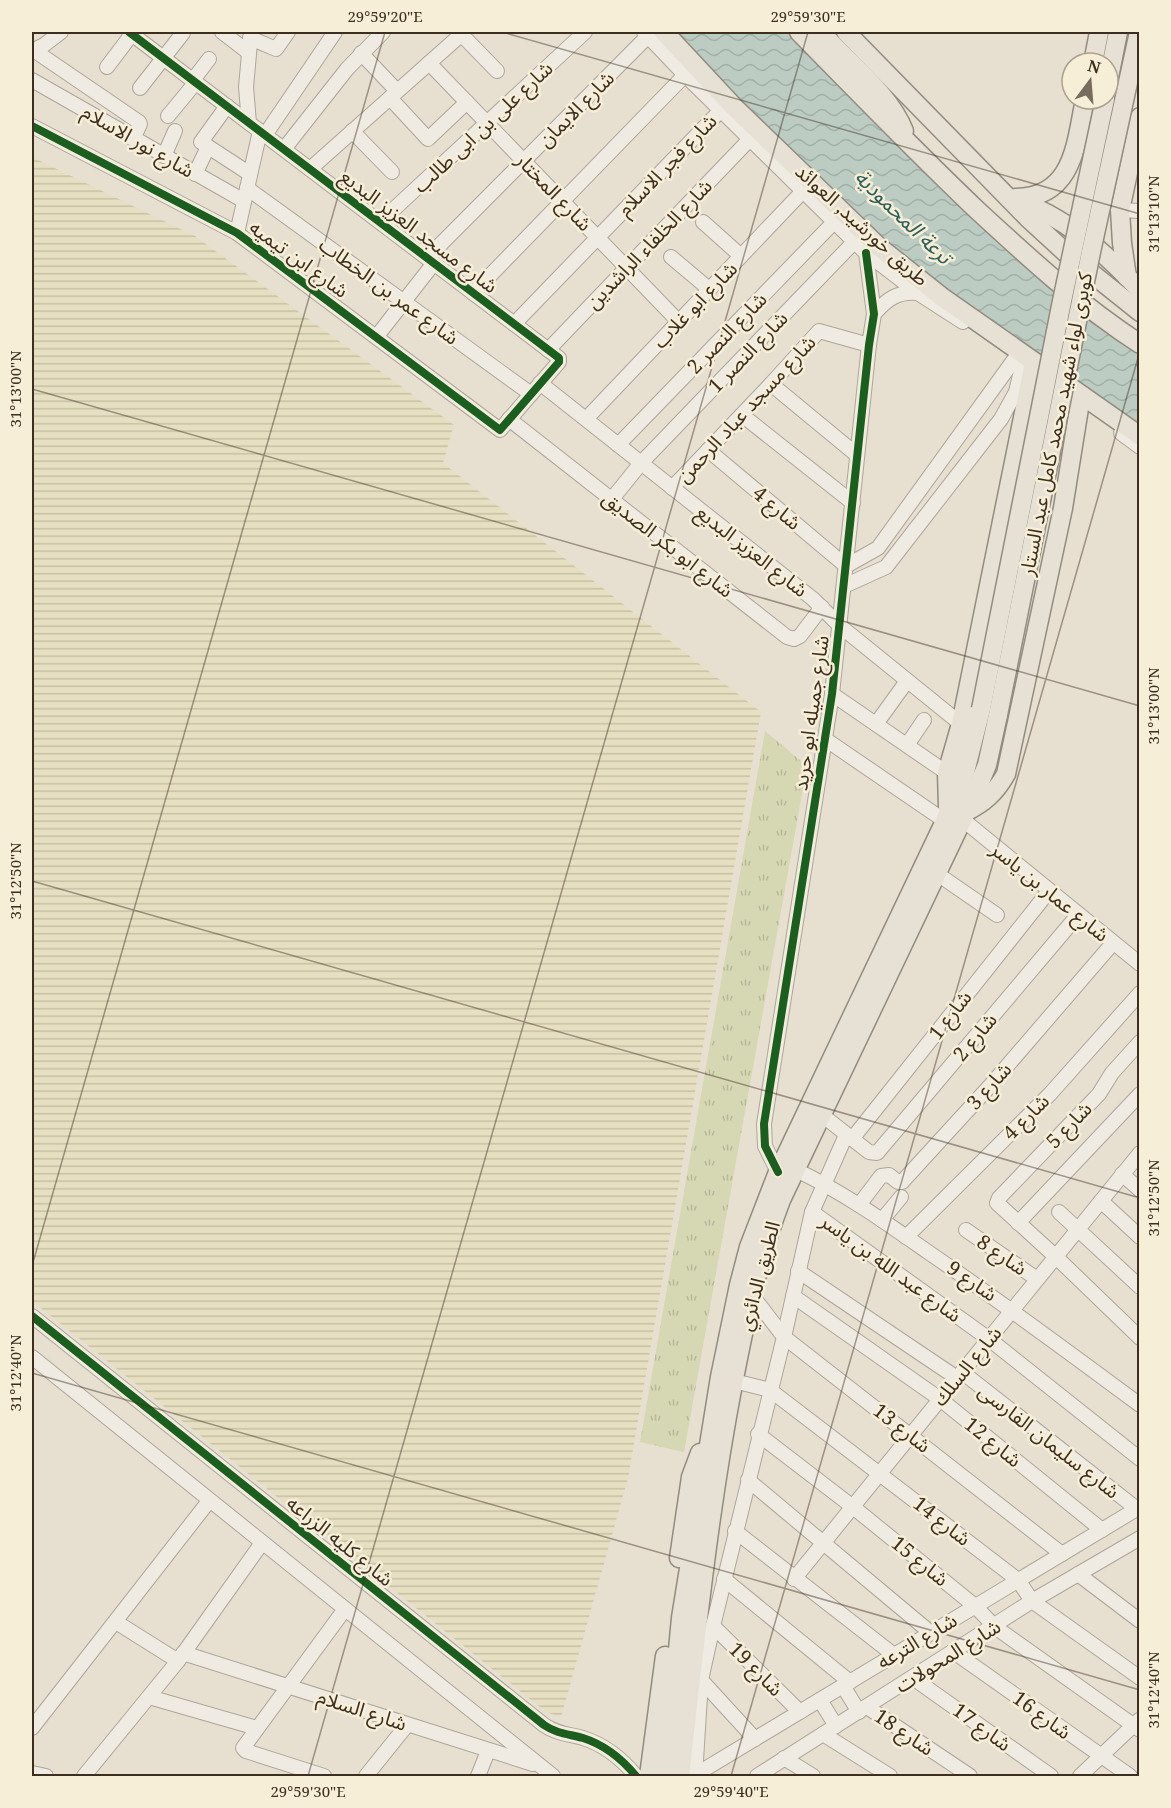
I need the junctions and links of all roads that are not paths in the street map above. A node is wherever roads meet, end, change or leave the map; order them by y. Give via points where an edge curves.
1 (61, 32) edge
2 (131, 32) edge
3 (222, 32) edge
4 (288, 32) edge
5 (335, 32) edge
6 (383, 32) edge
7 (585, 32) edge
8 (800, 32) edge
9 (820, 32) edge
10 (1099, 32) edge
11 (1118, 32) edge
12 (1139, 32) edge
13 (183, 33) dead end
14 (463, 33) edge
15 (652, 33) edge
16 (853, 35) edge
17 (250, 40) edge
18 (32, 50) edge
19 (1095, 51) edge
20 (1114, 51) edge
21 (361, 53) junction
22 (164, 58) junction
23 (208, 59) dead end
24 (429, 63) junction
25 (107, 67) dead end
26 (497, 71) dead end
27 (685, 75) junction
28 (32, 80) edge
29 (194, 81) junction
30 (140, 88) dead end
31 (394, 94) junction
32 (467, 102) junction
33 (227, 106) junction
34 (721, 110) junction
35 (1083, 111) edge
36 (1102, 111) edge
37 (168, 117) dead end
38 (1140, 117) edge
39 (487, 123) junction
40 (32, 126) edge
41 (258, 130) junction
42 (175, 131) dead end
43 (352, 132) junction
44 (133, 139) junction
45 (750, 139) junction
46 (908, 144) junction
47 (208, 147) junction
48 (284, 149) junction
49 (164, 156) junction
50 (524, 161) junction
51 (310, 169) junction
52 (392, 172) dead end
53 (195, 174) junction
54 (247, 188) junction
55 (804, 190) junction
56 (1007, 197) junction
57 (562, 201) junction
58 (1120, 210) junction
59 (1140, 211) edge
60 (835, 221) junction
61 (380, 222) junction
62 (703, 222) dead end
63 (237, 233) junction
64 (597, 237) junction
65 (855, 241) junction
66 (866, 253) junction
67 (672, 256) dead end
68 (741, 256) junction
69 (430, 260) junction
70 (627, 268) junction
71 (1134, 283) edge
72 (709, 289) junction
73 (473, 293) junction
74 (918, 293) junction
75 (404, 302) junction
76 (1140, 312) edge
77 (874, 314) junction
78 (678, 321) junction
79 (514, 324) junction
80 (377, 336) junction
81 (1140, 344) edge
82 (869, 345) junction
83 (552, 353) junction
84 (1024, 362) junction
85 (540, 383) junction
86 (771, 384) junction
87 (531, 394) junction
88 (1080, 402) junction
89 (742, 415) junction
90 (509, 419) junction
91 (586, 419) junction
92 (498, 429) joint
93 (1140, 436) edge
94 (618, 445) junction
95 (1140, 447) edge
96 (708, 450) junction
97 (857, 455) junction
98 (641, 463) junction
99 (1012, 473) junction
100 (672, 488) junction
101 (1065, 491) junction
102 (612, 499) junction
103 (853, 503) junction
104 (846, 566) junction
105 (844, 586) junction
106 (822, 606) junction
107 (840, 626) junction
108 (907, 681) junction
109 (832, 694) junction
110 (990, 712) junction
111 (924, 720) dead end
112 (876, 724) junction
113 (961, 724) junction
114 (825, 739) junction
115 (907, 745) junction
116 (947, 773) junction
117 (955, 816) junction
118 (936, 873) junction
119 (1049, 891) junction
120 (997, 915) dead end
121 (1078, 915) junction
122 (1113, 943) junction
123 (1140, 964) edge
124 (1140, 993) edge
125 (1140, 1042) edge
126 (1140, 1094) edge
127 (822, 1114) junction
128 (849, 1137) junction
129 (1140, 1153) edge
130 (787, 1171) junction
131 (1122, 1174) junction
132 (825, 1184) junction
133 (1140, 1190) edge
134 (900, 1197) dead end
135 (1101, 1201) junction
136 (859, 1205) junction
137 (812, 1212) junction
138 (1059, 1212) dead end
139 (882, 1220) junction
140 (1018, 1223) junction
141 (1078, 1229) junction
142 (966, 1230) dead end
143 (906, 1237) junction
144 (1140, 1237) edge
145 (1055, 1256) junction
146 (798, 1271) junction
147 (1038, 1279) junction
148 (1140, 1287) edge
149 (751, 1294) junction
150 (793, 1296) junction
151 (1012, 1310) junction
152 (32, 1316) edge
153 (784, 1337) junction
154 (1140, 1338) edge
155 (989, 1339) junction
156 (32, 1357) edge
157 (960, 1375) junction
158 (734, 1381) junction
159 (770, 1390) junction
160 (940, 1399) junction
161 (1140, 1406) edge
162 (711, 1433) junction
163 (758, 1434) junction
164 (911, 1434) junction
165 (1140, 1459) edge
166 (879, 1474) junction
167 (748, 1480) junction
168 (210, 1502) junction
169 (853, 1507) junction
170 (1138, 1508) edge
171 (1101, 1530) junction
172 (735, 1531) junction
173 (1138, 1541) edge
174 (261, 1543) junction
175 (823, 1543) junction
176 (1062, 1554) junction
177 (1078, 1574) junction
178 (724, 1579) junction
179 (794, 1579) junction
180 (1018, 1580) junction
181 (1032, 1601) junction
182 (975, 1606) junction
183 (345, 1610) junction
184 (697, 1621) junction
185 (1140, 1621) edge
186 (117, 1622) junction
187 (995, 1627) junction
188 (931, 1633) junction
189 (954, 1652) junction
190 (894, 1655) junction
191 (180, 1657) junction
192 (914, 1678) junction
193 (1140, 1678) edge
194 (701, 1680) junction
195 (847, 1684) junction
196 (288, 1687) junction
197 (149, 1696) junction
198 (820, 1700) junction
199 (863, 1710) junction
200 (800, 1712) junction
201 (407, 1725) junction
202 (1137, 1725) edge
203 (836, 1726) junction
204 (32, 1728) edge
205 (257, 1728) junction
206 (823, 1734) junction
207 (755, 1739) junction
208 (488, 1751) junction
209 (1101, 1757) junction
210 (784, 1758) junction
211 (540, 1766) junction
212 (32, 1773) edge
213 (46, 1776) edge
214 (84, 1776) edge
215 (324, 1776) edge
216 (366, 1776) edge
217 (478, 1776) edge
218 (553, 1776) edge
219 (636, 1776) edge
220 (649, 1776) edge
221 (666, 1776) edge
222 (690, 1776) edge
223 (757, 1776) edge
224 (813, 1776) edge
225 (890, 1776) edge
226 (970, 1776) edge
227 (1051, 1776) edge
228 (1080, 1776) edge
229 (1130, 1776) edge

1 - 18 street
2 - 22 street, شارع مسجد العزيز البديع
2 - 25 street
3 - 17 street
4 - 17 street via 276,49
5 - 41 street
6 - 21 street
7 - 39 street, شارع على بن ابى طالب
8 - 46 main road
9 - 46 main road via 892,108
10 - 19 main road
11 - 20 main road
12 - 110 main road, كوبرى لواء شهيد محمد كامل عبد الستار, bridge
13 - 22 street
14 - 24 street
14 - 26 street
15 - 27 street
15 - 50 street, شارع الايمان
15 - 93 main road, طريق خورشيد, العوائد via 879,247 942,297
16 - 56 main road
17 - 41 street via 246,87
18 - 44 street via 139,122
21 - 31 street
21 - 48 street
22 - 29 street, شارع مسجد العزيز البديع
22 - 30 street
23 - 29 street
24 - 31 street
24 - 32 street, شارع المختار
27 - 34 street
27 - 57 street
28 - 44 street, شارع نور الاسلام
29 - 33 street, شارع مسجد العزيز البديع
29 - 37 street
31 - 32 street via 428,139
31 - 43 street
32 - 39 street, شارع المختار
33 - 41 street, شارع مسجد العزيز البديع
33 - 47 street via 201,140
34 - 45 street
34 - 64 street, شارع فجر الاسلام
35 - 56 main road via 1073,158 1065,174 1040,195
36 - 110 main road, كوبرى لواء شهيد محمد كامل عبد الستار, bridge via 1060,313
38 - 58 main road
39 - 50 street, شارع المختار
39 - 61 street, شارع على بن ابى طالب
40 - 63 street, شارع ابن تيميه
41 - 48 street, شارع مسجد العزيز البديع
41 - 54 street
42 - 49 street
43 - 51 street
43 - 52 street
44 - 49 street, شارع نور الاسلام
45 - 55 street
45 - 70 street, شارع الخلفاء الراشدين
46 - 81 main road via 1051,278
47 - 53 street
47 - 54 street
48 - 51 street, شارع مسجد العزيز البديع
49 - 53 street, شارع نور الاسلام
50 - 57 street, شارع المختار
50 - 69 street, شارع الايمان
51 - 61 street, شارع مسجد العزيز البديع
53 - 54 street, شارع نور الاسلام
54 - 63 street
54 - 75 street, شارع عمر بن الخطاب
55 - 60 street
55 - 68 street, شارع ابو غلاب
56 - 71 main road via 1064,222
56 - 76 main road via 1065,252
57 - 64 street, شارع المختار
57 - 73 street
58 - 59 street
58 - 71 main road via 1122,243
60 - 65 street
60 - 94 street, شارع النصر 2
61 - 69 street, شارع مسجد العزيز البديع
62 - 68 street
63 - 80 street, شارع ابن تيميه
64 - 70 street, شارع المختار
64 - 79 street, شارع فجر الاسلام
65 - 66 street
65 - 98 street, شارع النصر 1
66 - 74 street
66 - 77 street, شارع جميله ابو حريد
67 - 72 street
68 - 72 street, شارع ابو غلاب
69 - 73 street, شارع مسجد العزيز البديع
69 - 75 street, شارع الايمان
70 - 78 street, شارع المختار
70 - 83 street, شارع الخلفاء الراشدين
72 - 78 street, شارع ابو غلاب
73 - 79 street, شارع مسجد العزيز البديع
74 - 77 street via 894,296
74 - 84 street
75 - 80 street, شارع الايمان
75 - 87 street, شارع عمر بن الخطاب
77 - 82 street, شارع جميله ابو حريد
78 - 91 street, شارع ابو غلاب
79 - 83 street, شارع مسجد العزيز البديع
80 - 92 street, شارع ابن تيميه
82 - 86 street, شارع مسجد عباد الرحمن via 819,331
82 - 97 street, شارع جميله ابو حريد
83 - 85 street, شارع الخلفاء الراشدين via 558,362
84 - 88 street
84 - 99 main road
84 - 104 street via 878,548
84 - 105 street via 1016,392 1001,418 886,567
85 - 87 street, شارع الخلفاء الراشدين
85 - 91 street, شارع العزيز البديع
86 - 89 street, شارع مسجد عباد الرحمن
86 - 97 street
87 - 90 street, شارع الخلفاء الراشدين
88 - 95 street
88 - 101 main road
89 - 96 street, شارع مسجد عباد الرحمن
89 - 103 street
90 - 92 street, شارع الخلفاء الراشدين
90 - 102 street, شارع ابو بكر الصديق
91 - 94 street, شارع العزيز البديع
94 - 98 street, شارع العزيز البديع
96 - 100 street, شارع مسجد عباد الرحمن
96 - 104 street, شارع 4
97 - 103 street, شارع جميله ابو حريد
98 - 100 street, شارع العزيز البديع
98 - 102 street, شارع النصر 1
99 - 101 main road via 1042,472 1056,479
99 - 113 main road
100 - 106 street, شارع العزيز البديع
101 - 117 main road via 1006,774 990,797
102 - 106 street, شارع ابو بكر الصديق via 790,639 800,636
103 - 104 street, شارع جميله ابو حريد
104 - 105 street, شارع جميله ابو حريد
105 - 107 street, شارع جميله ابو حريد
106 - 107 street, شارع العزيز البديع
107 - 108 street, شارع العزيز البديع
107 - 109 street, شارع جميله ابو حريد
108 - 112 street
108 - 113 street, شارع العزيز البديع
109 - 112 street
109 - 114 street, شارع جميله ابو حريد
110 - 117 main road, كوبرى لواء شهيد محمد كامل عبد الستار via 987,765
111 - 115 street
112 - 115 street
113 - 116 main road
114 - 117 street, شارع عمار بن ياسر
114 - 130 street, شارع جميله ابو حريد via 764,1124 769,1157
115 - 116 street
116 - 117 main road
117 - 118 main road, الطريق الدائري
117 - 119 street, شارع عمار بن ياسر
117 - 130 main road, الطريق الدائري
118 - 120 street
118 - 127 main road, الطريق الدائري
119 - 121 street, شارع عمار بن ياسر
119 - 128 street, شارع 1
121 - 122 street, شارع عمار بن ياسر
121 - 128 street, شارع 2 via 877,1153 869,1152
122 - 123 street, شارع عمار بن ياسر
122 - 136 street, شارع 3 via 903,1180 881,1176
124 - 143 street, شارع 4 via 1050,1094
125 - 140 street, شارع 5 via 1099,1094 997,1200 998,1206
126 - 140 street
127 - 128 street
127 - 130 main road, الطريق الدائري
128 - 132 street, شارع 1
129 - 131 street, شارع السلك
130 - 132 street, شارع 9
130 - 149 main road, الطريق الدائري
130 - 162 main road, الطريق الدائري via 756,1228 739,1286
131 - 133 street
131 - 135 street, شارع السلك
132 - 136 street, شارع 9
132 - 137 street, شارع 1
134 - 139 street
135 - 141 street, شارع السلك
135 - 144 street
136 - 139 street, شارع 9
137 - 146 street, شارع 1
137 - 155 street, شارع عبد الله بن ياسر
138 - 141 street
139 - 143 street, شارع 9
140 - 145 street
141 - 145 street, شارع السلك
141 - 148 street
142 - 147 street, شارع 8
143 - 151 street, شارع 9
145 - 147 street, شارع السلك
145 - 154 street
146 - 150 street, شارع 1
146 - 157 street, شارع سليمان الفارسى
147 - 151 street, شارع السلك
149 - 153 street, شارع 13
149 - 158 main road, الطريق الدائري
150 - 153 street, شارع 1
150 - 160 street, شارع 12
151 - 155 street, شارع السلك
151 - 161 street, شارع 9
152 - 219 street, شارع كليه الزراعه via 544,1725 602,1746
153 - 159 street, شارع 1
153 - 164 street, شارع 13
155 - 157 street, شارع السلك
155 - 165 street, شارع عبد الله بن ياسر
156 - 168 street
157 - 160 street, شارع السلك
157 - 170 street, شارع سليمان الفارسى
158 - 159 street, شارع 14
158 - 184 main road, الطريق الدائري via 719,1454
159 - 163 street, شارع 1
159 - 166 street, شارع 14
160 - 164 street, شارع السلك
160 - 171 street, شارع 12
162 - 184 main road, الطريق الدائري
162 - 220 main road via 696,1462 686,1501
163 - 167 street, شارع 1
163 - 169 street, شارع 15
164 - 166 street, شارع السلك
164 - 176 street, شارع 13
166 - 169 street, شارع السلك
166 - 180 street, شارع 14
167 - 172 street, شارع 1
167 - 175 street
168 - 174 street
168 - 186 street
169 - 175 street, شارع السلك
169 - 182 street, شارع 15
170 - 171 street, شارع الترعه
171 - 176 street, شارع الترعه
172 - 178 street, شارع 1
172 - 179 street
173 - 177 street, شارع المحولات
174 - 183 street
174 - 191 street
175 - 179 street, شارع السلك
175 - 188 street
176 - 180 street, شارع الترعه
177 - 181 street, شارع المحولات
177 - 185 street
178 - 184 street, شارع 1
178 - 195 street
179 - 190 street
180 - 181 street, شارع 14
180 - 182 street, شارع الترعه
181 - 187 street, شارع المحولات
181 - 193 street, شارع 14
182 - 187 street, شارع 15
182 - 188 street, شارع الترعه
183 - 196 street
183 - 211 street
184 - 194 street, شارع 1
184 - 200 street, شارع 19
184 - 221 main road, الطريق الدائري
184 - 222 main road, الطريق الدائري
186 - 191 street, شارع السلام
186 - 204 street
187 - 189 street, شارع المحولات
187 - 202 street, شارع 15
188 - 190 street, شارع الترعه
189 - 192 street, شارع المحولات
189 - 209 street, شارع 16
190 - 195 street, شارع الترعه
191 - 196 street, شارع السلام
191 - 197 street
192 - 199 street, شارع المحولات
192 - 227 street, شارع 17
194 - 207 street
194 - 222 street, شارع 1
195 - 198 street, شارع الترعه
195 - 199 street
196 - 201 street, شارع السلام
196 - 205 street
197 - 205 street
197 - 214 street
198 - 200 street, شارع الترعه
198 - 203 street
199 - 203 street, شارع المحولات
199 - 226 street, شارع 18
200 - 207 street, شارع الترعه
201 - 208 street, شارع السلام
201 - 216 street
202 - 209 street
203 - 206 street, شارع المحولات
205 - 215 street via 243,1747 246,1751
206 - 210 street, شارع المحولات
206 - 225 street
207 - 222 street, شارع الترعه
208 - 211 street, شارع السلام
208 - 217 street
209 - 228 street
209 - 229 street, شارع 16
210 - 223 street, شارع المحولات
210 - 224 street
211 - 218 street
212 - 213 street

